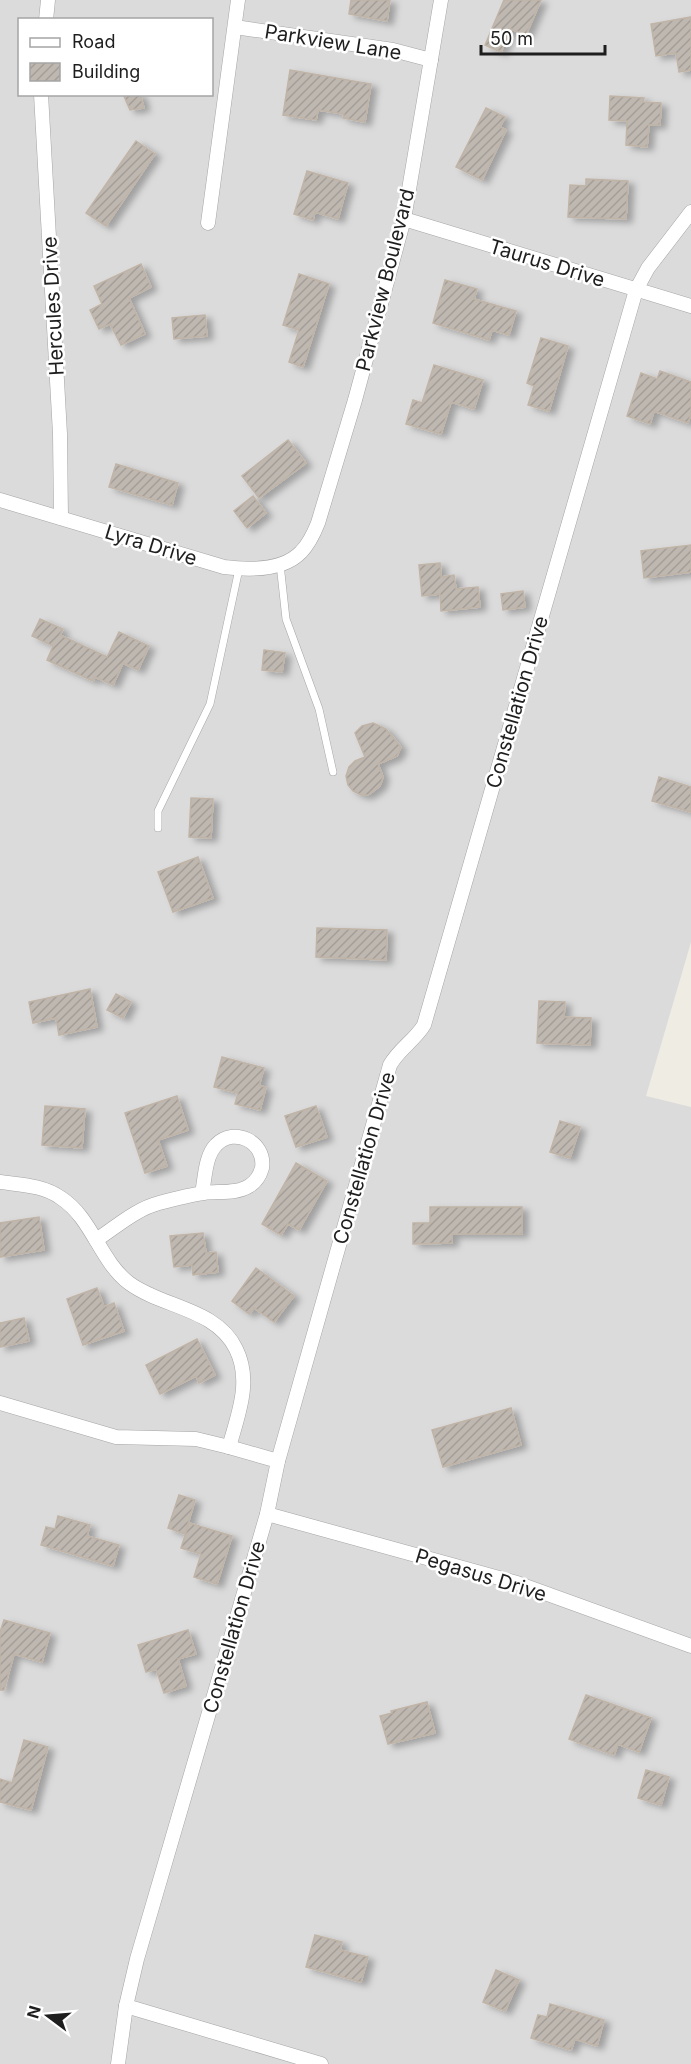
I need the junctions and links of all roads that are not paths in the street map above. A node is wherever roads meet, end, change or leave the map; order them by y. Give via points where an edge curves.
1 (48, 0) edge
2 (238, 0) edge
3 (441, 0) edge
4 (46, 18) edge
5 (235, 27) junction
6 (431, 60) junction
7 (41, 96) edge
8 (691, 212) edge
9 (404, 219) junction
10 (208, 223) dead end
11 (636, 290) junction
12 (691, 306) edge
13 (0, 500) edge
14 (61, 518) junction
15 (301, 552) joint
16 (280, 564) junction
17 (239, 569) junction
18 (333, 772) dead end
19 (158, 828) dead end
20 (0, 1182) edge
21 (202, 1193) junction
22 (96, 1240) junction
23 (0, 1403) edge
24 (229, 1446) junction
25 (278, 1461) junction
26 (267, 1514) junction
27 (691, 1646) edge
28 (126, 2006) junction
29 (118, 2064) edge
30 (321, 2064) edge

1 - 4 street
2 - 5 street
3 - 6 street, Parkview Boulevard
5 - 6 street, Parkview Lane via 393,50
5 - 10 street
6 - 9 street, Parkview Boulevard
7 - 14 street, Hercules Drive
8 - 11 street, Constellation Drive
9 - 11 street, Taurus Drive
9 - 15 street, Parkview Boulevard via 318,523
11 - 12 street, Taurus Drive
11 - 25 street, Constellation Drive via 424,1025 396,1053 390,1065
13 - 14 street, Lyra Drive
14 - 17 street, Lyra Drive
15 - 16 street, Lyra Drive
16 - 17 street, Lyra Drive
16 - 18 lane via 286,619 319,709
17 - 19 lane via 210,704 158,811
20 - 22 street via 33,1186 60,1197 71,1205
21 - 21 street via 249,1187 261,1171 258,1148 241,1137 223,1139 209,1160
21 - 22 street via 143,1209
22 - 24 street via 128,1282 211,1322 226,1333 236,1348 242,1362 244,1392
23 - 24 street via 116,1437 183,1438
24 - 25 street
25 - 26 street, Constellation Drive
26 - 27 street, Pegasus Drive via 517,1583
26 - 28 street, Constellation Drive
28 - 29 street, Constellation Drive
28 - 30 street

